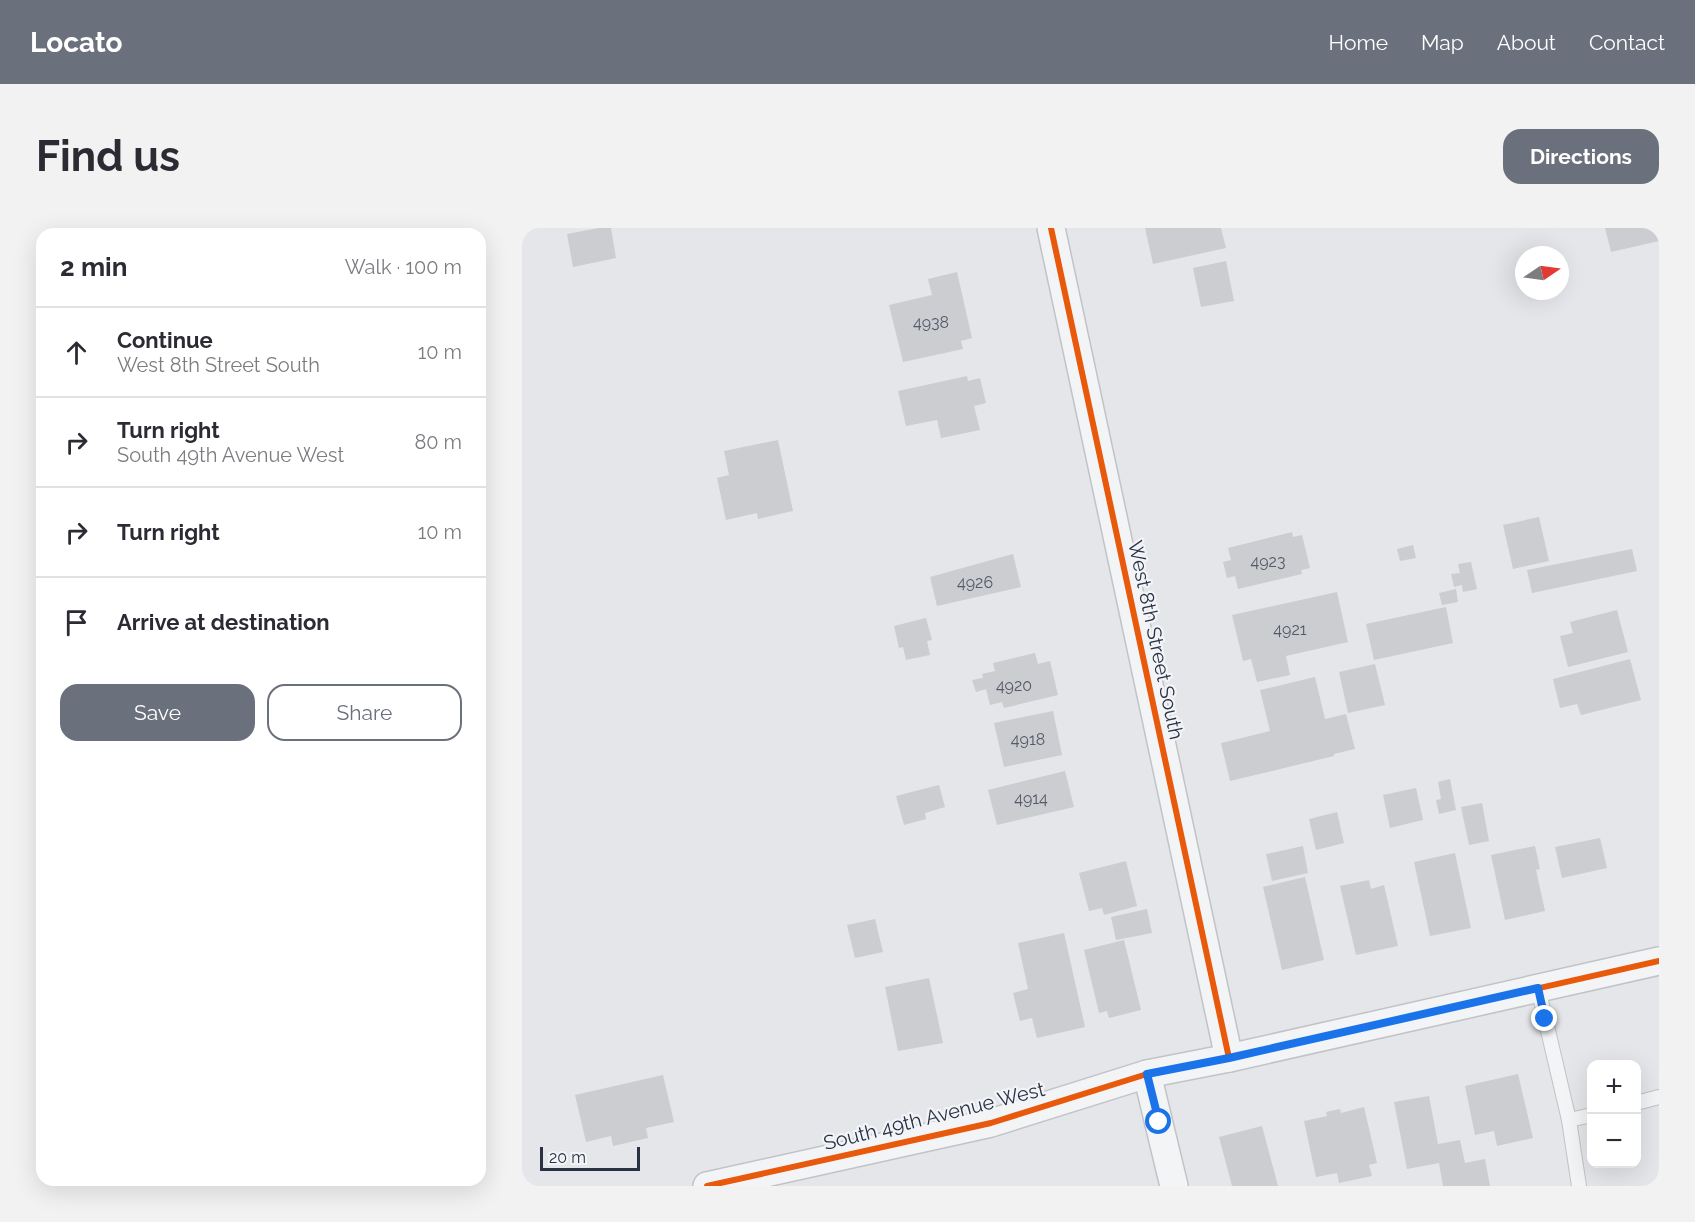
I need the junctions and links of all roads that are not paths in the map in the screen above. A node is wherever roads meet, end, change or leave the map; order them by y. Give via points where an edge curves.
1 (1051, 228) edge
2 (1659, 962) edge
3 (1538, 988) junction
4 (1229, 1058) junction
5 (1147, 1074) junction
6 (1659, 1097) edge
7 (1641, 1102) edge
8 (1587, 1115) edge
9 (1569, 1120) junction
10 (707, 1186) edge
11 (1174, 1186) edge
12 (1579, 1186) edge

1 - 4 street, West 8th Street South
2 - 3 street, South 49th Avenue West
3 - 4 street, South 49th Avenue West
3 - 9 lane
4 - 5 street, South 49th Avenue West
5 - 10 street, South 49th Avenue West via 991,1123
5 - 11 street
6 - 7 lane
8 - 9 lane
9 - 12 lane

